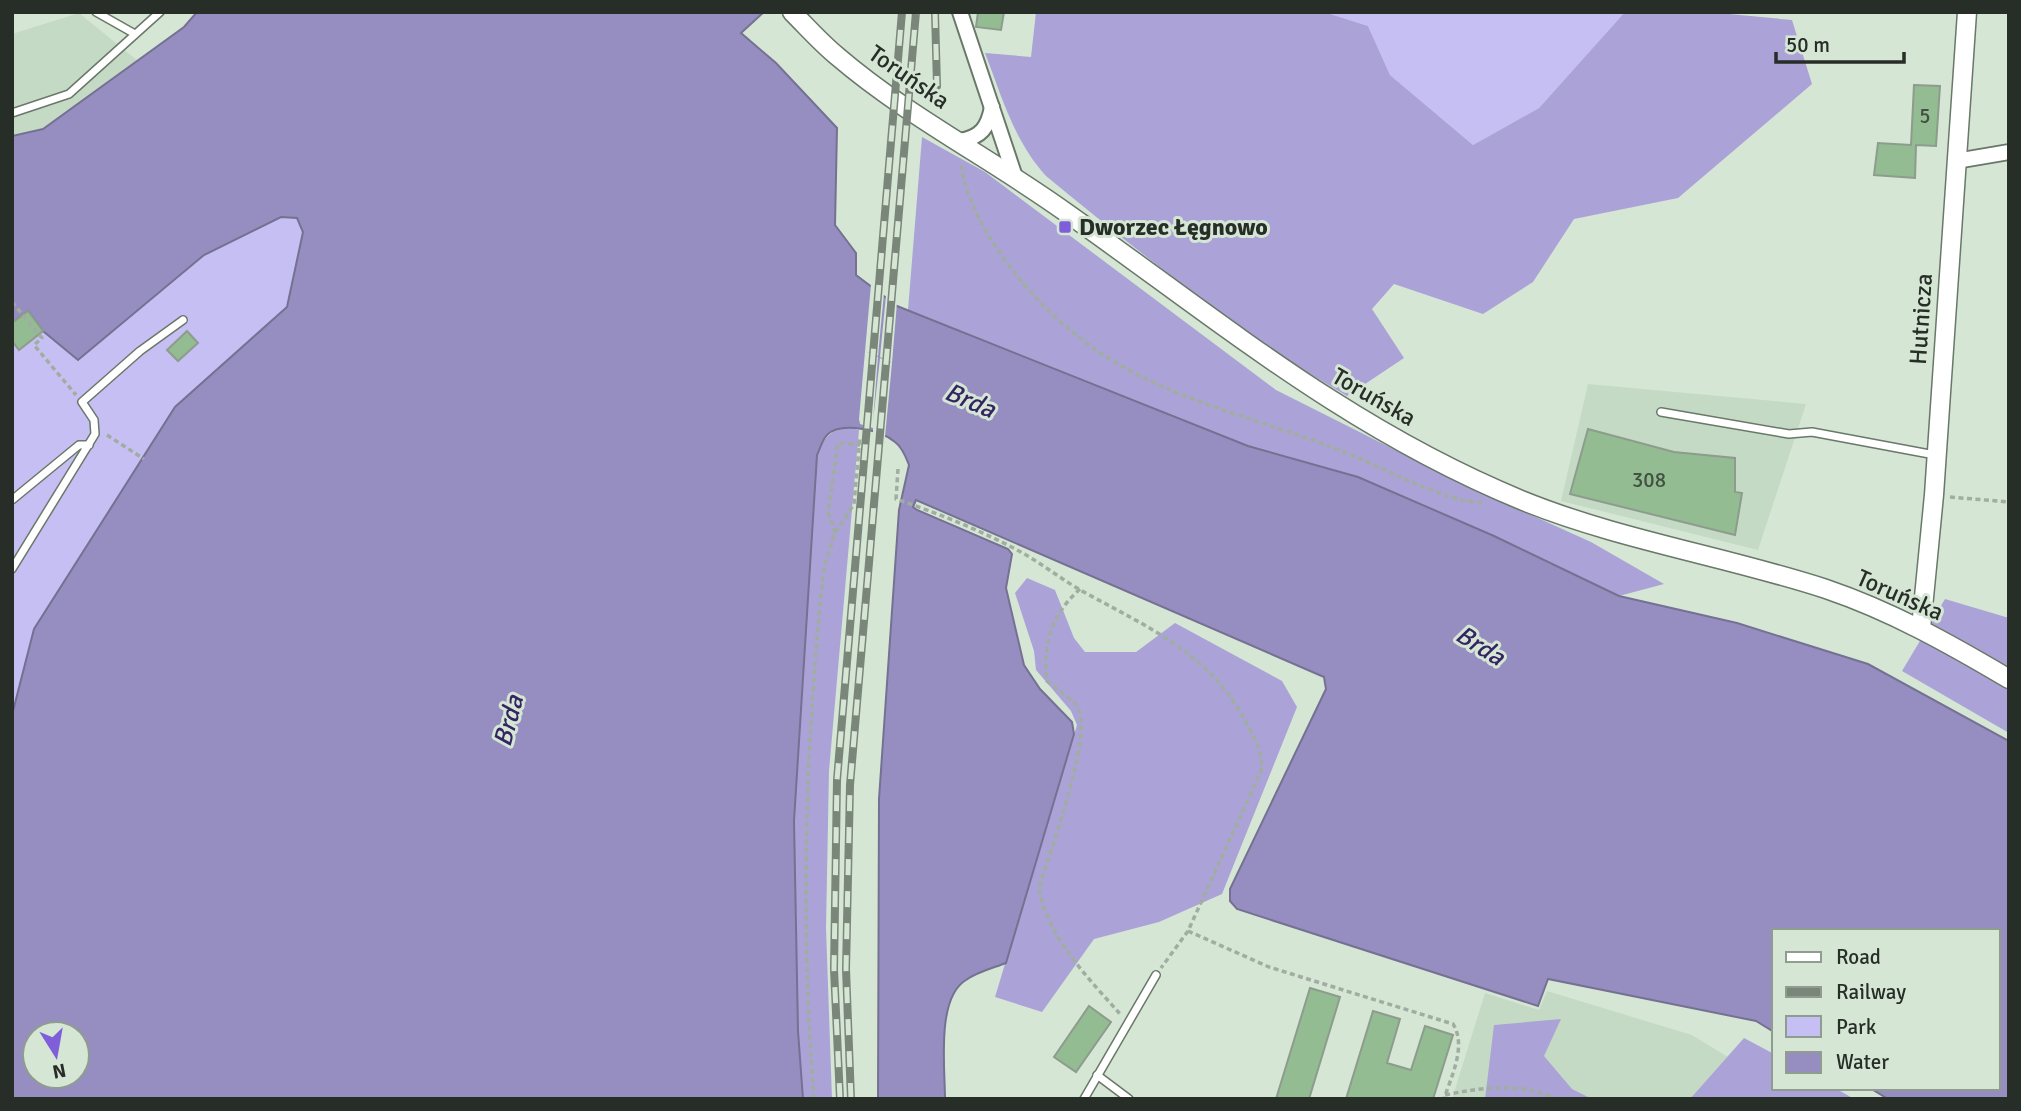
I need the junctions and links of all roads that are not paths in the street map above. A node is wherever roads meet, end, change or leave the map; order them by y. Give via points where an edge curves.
1 (96, 12) edge
2 (160, 12) edge
3 (792, 12) edge
4 (960, 12) edge
5 (1967, 12) edge
6 (135, 34) junction
7 (992, 106) junction
8 (12, 113) edge
9 (960, 141) junction
10 (2009, 152) edge
11 (1956, 161) junction
12 (1015, 177) junction
13 (183, 320) dead end
14 (1661, 412) dead end
15 (89, 445) junction
16 (1936, 456) junction
17 (12, 500) edge
18 (12, 569) edge
19 (1921, 628) junction
20 (2009, 678) edge
21 (1156, 975) road end
22 (1097, 1075) junction
23 (1084, 1099) edge
24 (1129, 1099) edge

1 - 6 lane
2 - 6 lane
3 - 9 street, Toruńska via 837,56
4 - 7 street
5 - 11 street, Hutnicza
6 - 8 lane via 69,94
7 - 9 street via 985,130
7 - 12 street
9 - 12 street, Toruńska
10 - 11 street
11 - 16 street, Hutnicza
12 - 19 street, Toruńska via 1323,397 1418,451 1560,515 1827,590
13 - 15 lane via 82,402 96,426
14 - 16 lane via 1789,434 1812,432
15 - 17 lane via 79,445
15 - 18 lane
16 - 19 street, Hutnicza
19 - 20 street, Toruńska
21 - 22 lane
22 - 23 lane
22 - 24 lane

